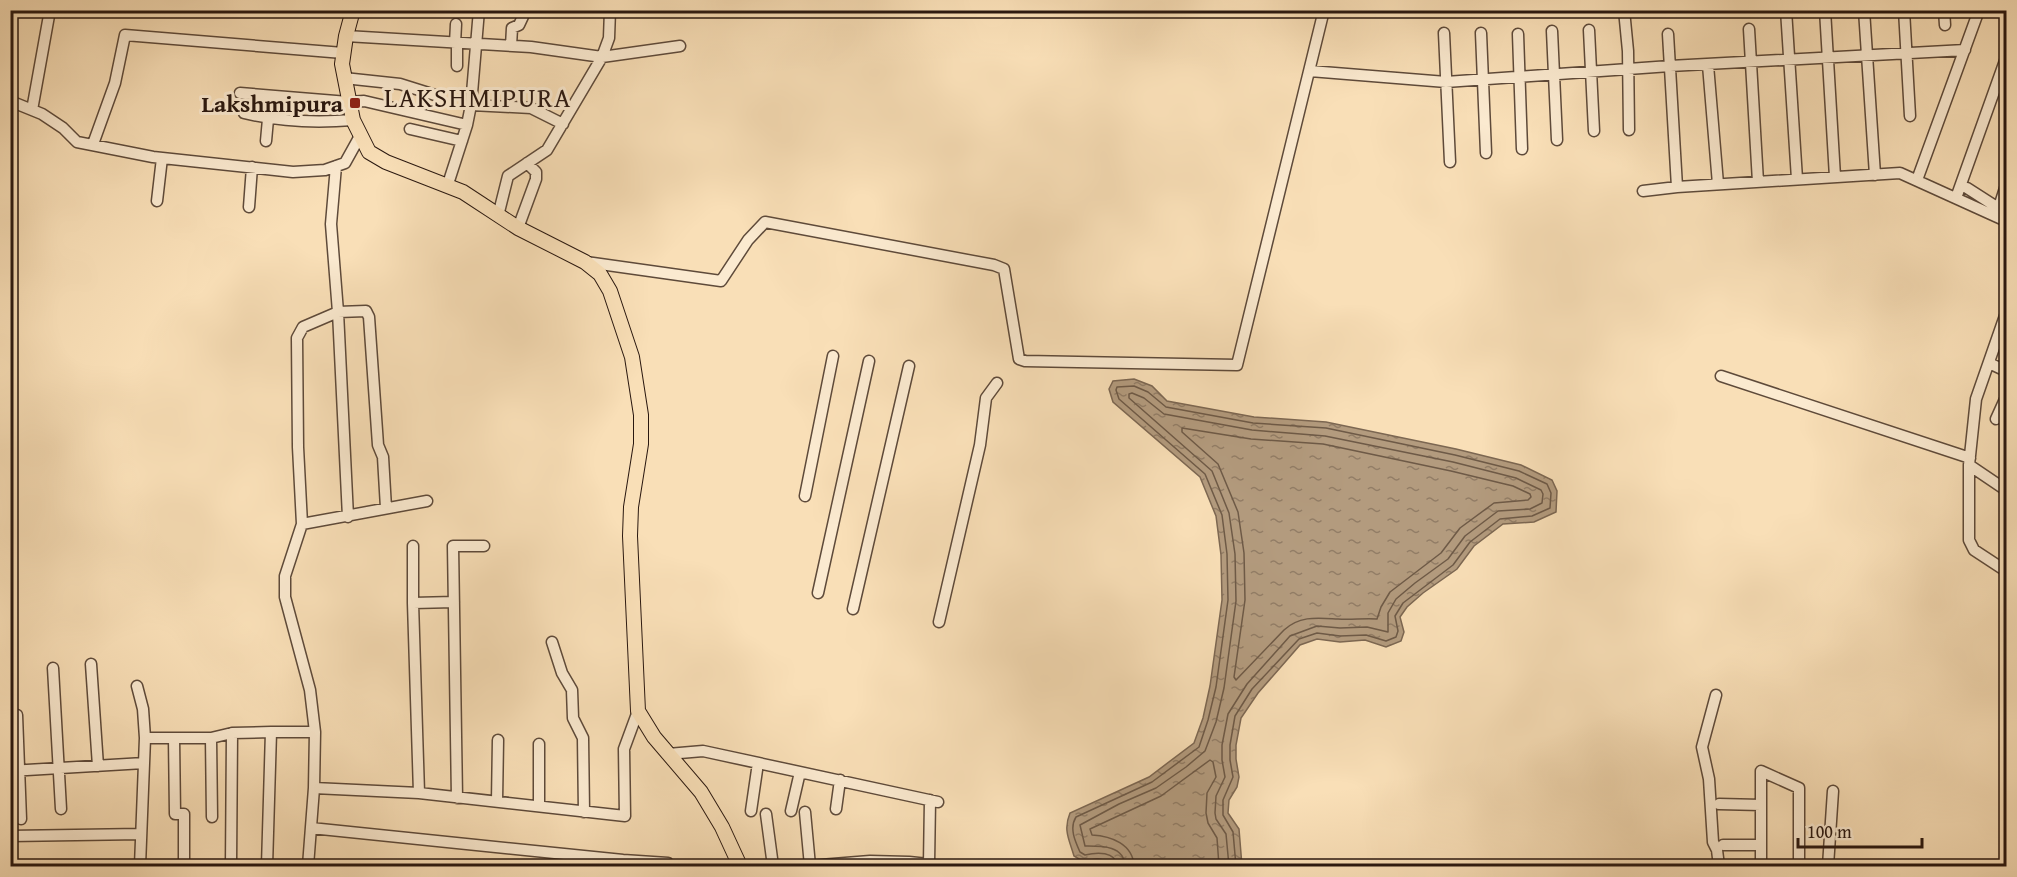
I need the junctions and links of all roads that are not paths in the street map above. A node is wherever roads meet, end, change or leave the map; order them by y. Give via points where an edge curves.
1 (50, 10) edge
2 (353, 10) edge
3 (479, 10) edge
4 (526, 10) edge
5 (610, 10) edge
6 (1324, 10) edge
7 (1624, 10) edge
8 (1786, 10) edge
9 (1825, 10) edge
10 (1864, 10) edge
11 (1904, 10) edge
12 (1944, 10) edge
13 (1979, 10) edge
14 (456, 24) dead end
15 (1945, 25) dead end
16 (1749, 29) dead end
17 (1589, 30) dead end
18 (1552, 31) dead end
19 (1444, 33) dead end
20 (1481, 33) dead end
21 (1518, 34) dead end
22 (1668, 34) dead end
23 (346, 36) junction
24 (456, 44) junction
25 (477, 45) junction
26 (511, 46) junction
27 (680, 46) dead end
28 (1965, 50) junction
29 (343, 53) junction
30 (1906, 53) junction
31 (1866, 56) junction
32 (602, 57) junction
33 (1827, 57) junction
34 (2007, 58) edge
35 (1789, 60) junction
36 (1750, 63) junction
37 (1708, 65) junction
38 (457, 66) dead end
39 (1670, 66) junction
40 (1627, 69) junction
41 (1310, 71) junction
42 (1591, 71) junction
43 (1555, 74) junction
44 (1520, 76) junction
45 (344, 78) junction
46 (1483, 79) junction
47 (1446, 82) junction
48 (240, 93) dead end
49 (435, 95) dead end
50 (10, 101) edge
51 (348, 102) junction
52 (471, 105) junction
53 (32, 110) junction
54 (244, 113) dead end
55 (1910, 116) dead end
56 (268, 119) junction
57 (353, 120) junction
58 (563, 124) junction
59 (467, 125) junction
60 (410, 129) dead end
61 (1629, 130) dead end
62 (1594, 131) dead end
63 (360, 136) junction
64 (1557, 140) dead end
65 (266, 141) dead end
66 (462, 141) junction
67 (93, 144) junction
68 (1522, 149) dead end
69 (1486, 153) dead end
70 (162, 158) junction
71 (1450, 162) dead end
72 (526, 163) junction
73 (336, 166) junction
74 (252, 167) junction
75 (1875, 175) junction
76 (1835, 177) junction
77 (1797, 179) junction
78 (1917, 180) junction
79 (1758, 182) junction
80 (448, 184) junction
81 (1718, 184) junction
82 (2007, 185) edge
83 (1677, 187) junction
84 (1967, 188) dead end
85 (1643, 191) dead end
86 (1956, 198) junction
87 (157, 201) dead end
88 (249, 207) dead end
89 (2002, 210) edge
90 (498, 216) junction
91 (2007, 221) edge
92 (518, 228) junction
93 (585, 262) junction
94 (338, 312) junction
95 (2007, 313) edge
96 (833, 356) dead end
97 (869, 361) dead end
98 (1989, 363) junction
99 (909, 366) dead end
100 (2007, 371) edge
101 (1721, 376) dead end
102 (997, 383) dead end
103 (2007, 397) edge
104 (1996, 419) dead end
105 (1970, 461) junction
106 (2007, 490) edge
107 (805, 496) dead end
108 (427, 501) dead end
109 (386, 508) junction
110 (348, 517) junction
111 (302, 524) junction
112 (413, 546) dead end
113 (484, 546) dead end
114 (2007, 571) edge
115 (818, 593) dead end
116 (454, 602) junction
117 (413, 603) junction
118 (853, 609) dead end
119 (939, 622) dead end
120 (552, 642) dead end
121 (91, 664) dead end
122 (53, 668) dead end
123 (136, 686) dead end
124 (1716, 695) dead end
125 (638, 711) junction
126 (17, 715) dead end
127 (271, 732) junction
128 (315, 732) junction
129 (232, 734) junction
130 (146, 738) junction
131 (174, 738) junction
132 (211, 738) junction
133 (498, 741) dead end
134 (539, 744) dead end
135 (668, 754) junction
136 (144, 763) junction
137 (758, 763) junction
138 (98, 766) junction
139 (59, 768) junction
140 (15, 770) edge
141 (800, 772) junction
142 (840, 780) junction
143 (314, 788) junction
144 (1833, 791) dead end
145 (419, 793) junction
146 (458, 798) junction
147 (497, 801) junction
148 (1719, 804) dead end
149 (1761, 805) junction
150 (539, 806) junction
151 (61, 809) dead end
152 (836, 809) dead end
153 (751, 811) dead end
154 (791, 811) dead end
155 (584, 812) junction
156 (806, 812) dead end
157 (766, 814) dead end
158 (213, 817) dead end
159 (21, 819) dead end
160 (311, 828) junction
161 (141, 834) junction
162 (10, 836) edge
163 (1723, 844) dead end
164 (1761, 844) junction
165 (929, 864) junction
166 (809, 866) edge
167 (140, 867) edge
168 (184, 867) edge
169 (231, 867) edge
170 (267, 867) edge
171 (308, 867) edge
172 (670, 867) edge
173 (740, 867) edge
174 (773, 867) edge
175 (946, 867) edge
176 (1719, 867) edge
177 (1761, 867) edge
178 (1798, 867) edge
179 (1828, 867) edge

1 - 53 street
2 - 23 main road
3 - 25 street
4 - 26 street via 519,25 512,28
5 - 32 street via 609,38
6 - 41 street
7 - 40 street
8 - 35 street
9 - 33 street
10 - 31 street
11 - 30 street
12 - 15 street
13 - 28 street
14 - 24 street
16 - 36 street
17 - 42 street
18 - 43 street
19 - 47 street
20 - 46 street
21 - 44 street
22 - 39 street
23 - 24 street
23 - 29 main road
24 - 25 street
24 - 38 street
25 - 26 street
25 - 52 street
26 - 32 street
27 - 32 street
28 - 30 street
28 - 78 street
29 - 45 main road
29 - 67 street via 125,35 115,83
30 - 31 street
30 - 55 street
31 - 33 street
31 - 75 street
32 - 58 street
33 - 35 street
33 - 76 street
34 - 86 street
35 - 36 street
35 - 77 street
36 - 37 street
36 - 79 street
37 - 39 street
37 - 81 street
39 - 40 street
39 - 83 street
40 - 42 street
40 - 61 street
41 - 47 street
41 - 93 street via 1237,365 1025,361 1019,359 1004,269 765,222 721,281
42 - 43 street
42 - 62 street
43 - 44 street
43 - 64 street
44 - 46 street
44 - 68 street
45 - 49 street via 400,84
45 - 51 main road
46 - 47 street
46 - 69 street
47 - 71 street
48 - 51 street
50 - 53 street
51 - 57 main road
51 - 59 street via 364,100
52 - 58 street via 531,108
52 - 59 street
53 - 67 street via 63,128 77,142
54 - 56 street
56 - 57 street
56 - 65 street
57 - 63 main road
58 - 72 street via 547,150
59 - 66 street
60 - 66 street
63 - 73 street via 345,163
63 - 80 main road via 369,152 386,162
66 - 80 street
67 - 70 street
70 - 74 street
70 - 87 street
72 - 90 street via 508,176
72 - 92 street via 536,172 536,179
73 - 74 street via 293,172
73 - 94 street via 331,224
74 - 88 street
75 - 76 street
75 - 78 street via 1900,173
76 - 77 street
77 - 79 street
78 - 86 street
79 - 81 street
80 - 90 main road
81 - 83 street
82 - 89 street
83 - 85 street
84 - 89 street
86 - 91 street
90 - 92 main road
92 - 93 main road
93 - 125 main road via 600,274 616,306 632,357 640,404 641,444 630,536
94 - 109 street via 361,310 369,316
94 - 110 street
94 - 111 street via 303,327 297,338
95 - 98 street
96 - 107 street
97 - 115 street
98 - 100 street
98 - 105 street via 1976,399
99 - 118 street
101 - 105 street
102 - 119 street via 986,398 980,445
103 - 104 street
105 - 106 street
105 - 114 street via 1969,540 1974,550
108 - 109 street
109 - 110 street
110 - 111 street
111 - 128 street via 285,576 285,597 310,690
112 - 117 street
113 - 116 street via 453,546
116 - 117 street
116 - 146 street
117 - 145 street
120 - 155 street via 562,674 572,690 573,718 583,738
121 - 138 street
122 - 139 street
123 - 130 street
124 - 176 street via 1702,747
125 - 135 main road
125 - 155 street via 624,749 625,816
126 - 140 street
127 - 128 street
127 - 129 street
127 - 170 street
128 - 143 street
129 - 132 street
129 - 169 street
130 - 131 street
130 - 136 street
131 - 132 street
131 - 168 street via 175,814 184,814
132 - 158 street
133 - 147 street
134 - 150 street
135 - 137 street via 703,751
135 - 173 main road via 701,792
136 - 138 street
136 - 161 street
137 - 141 street
137 - 153 street
138 - 139 street
139 - 140 street
139 - 151 street
140 - 159 street
141 - 142 street
141 - 154 street
142 - 152 street
142 - 165 street via 934,801
143 - 145 street
143 - 160 street
144 - 179 street
145 - 146 street
146 - 147 street
147 - 150 street
148 - 149 street
149 - 164 street
149 - 178 street via 1761,771 1799,788
150 - 155 street
156 - 166 street
157 - 174 street
160 - 171 street
160 - 172 street via 668,863
161 - 162 street
161 - 167 street
163 - 164 street
164 - 177 street
165 - 166 street via 870,861
165 - 175 street

